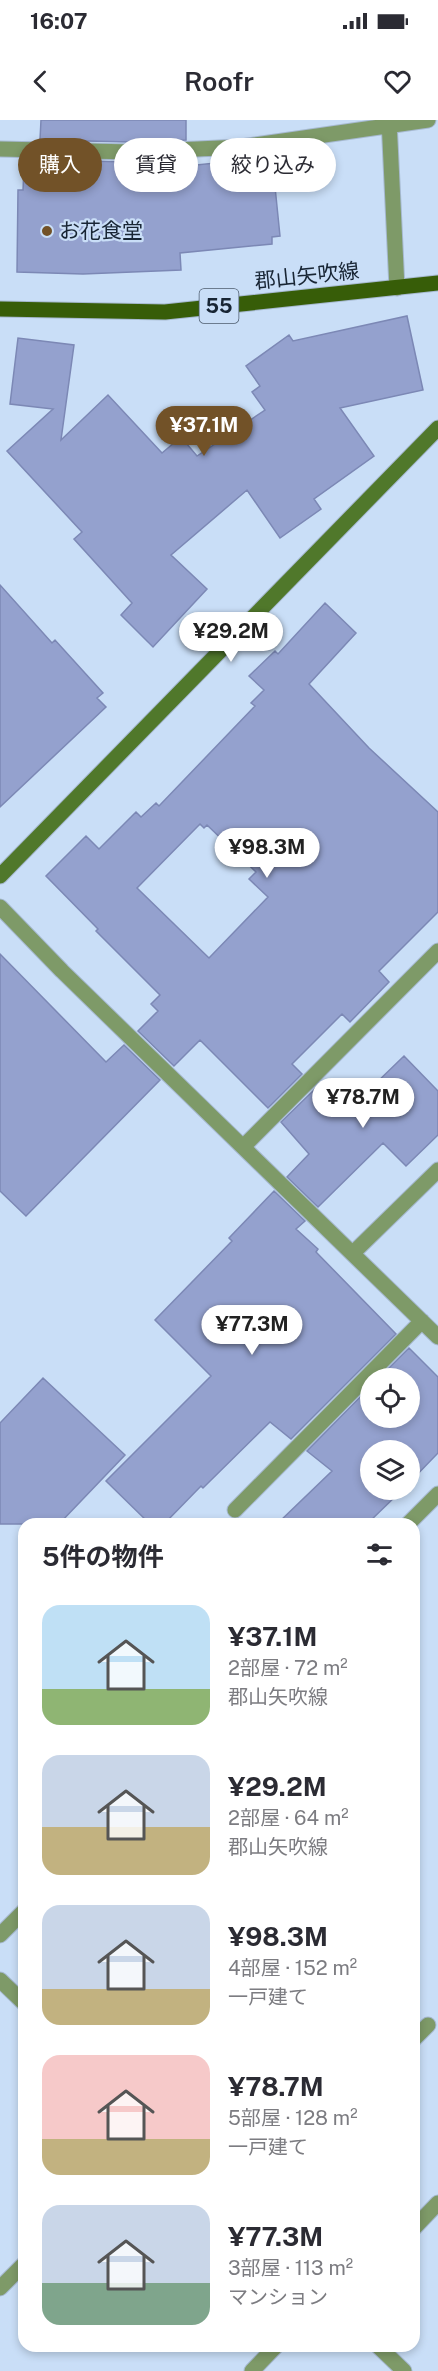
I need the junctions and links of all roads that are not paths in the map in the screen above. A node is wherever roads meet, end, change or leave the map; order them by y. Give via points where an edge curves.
1 (428, 120) edge
2 (389, 123) edge
3 (0, 149) edge
4 (438, 283) edge
5 (397, 288) junction
6 (0, 309) edge
7 (438, 428) edge
8 (0, 876) edge
9 (0, 907) edge
10 (438, 951) edge
11 (243, 1147) junction
12 (438, 1170) edge
13 (353, 1253) junction
14 (422, 1321) junction
15 (438, 1337) edge
16 (438, 1494) edge
17 (235, 1510) dead end
18 (414, 1518) edge
19 (18, 1917) edge
20 (0, 1935) edge
21 (0, 1980) edge
22 (18, 1997) edge
23 (428, 2025) dead end
24 (420, 2033) edge
25 (438, 2203) edge
26 (420, 2222) edge
27 (18, 2270) edge
28 (0, 2288) edge
29 (270, 2352) edge
30 (384, 2352) edge
31 (252, 2371) edge
32 (404, 2371) edge

1 - 2 street
2 - 3 street via 241,147 132,152
2 - 5 street
4 - 5 main road, 郡山矢吹線 / 55
5 - 6 main road, 郡山矢吹線 / 55 via 165,312
7 - 8 street
9 - 11 street
10 - 11 street
11 - 13 street
12 - 13 street
13 - 14 street
14 - 15 street
14 - 17 street
16 - 18 street
19 - 20 street
21 - 22 street
23 - 24 street
25 - 26 street
27 - 28 street
29 - 31 street
30 - 32 street

